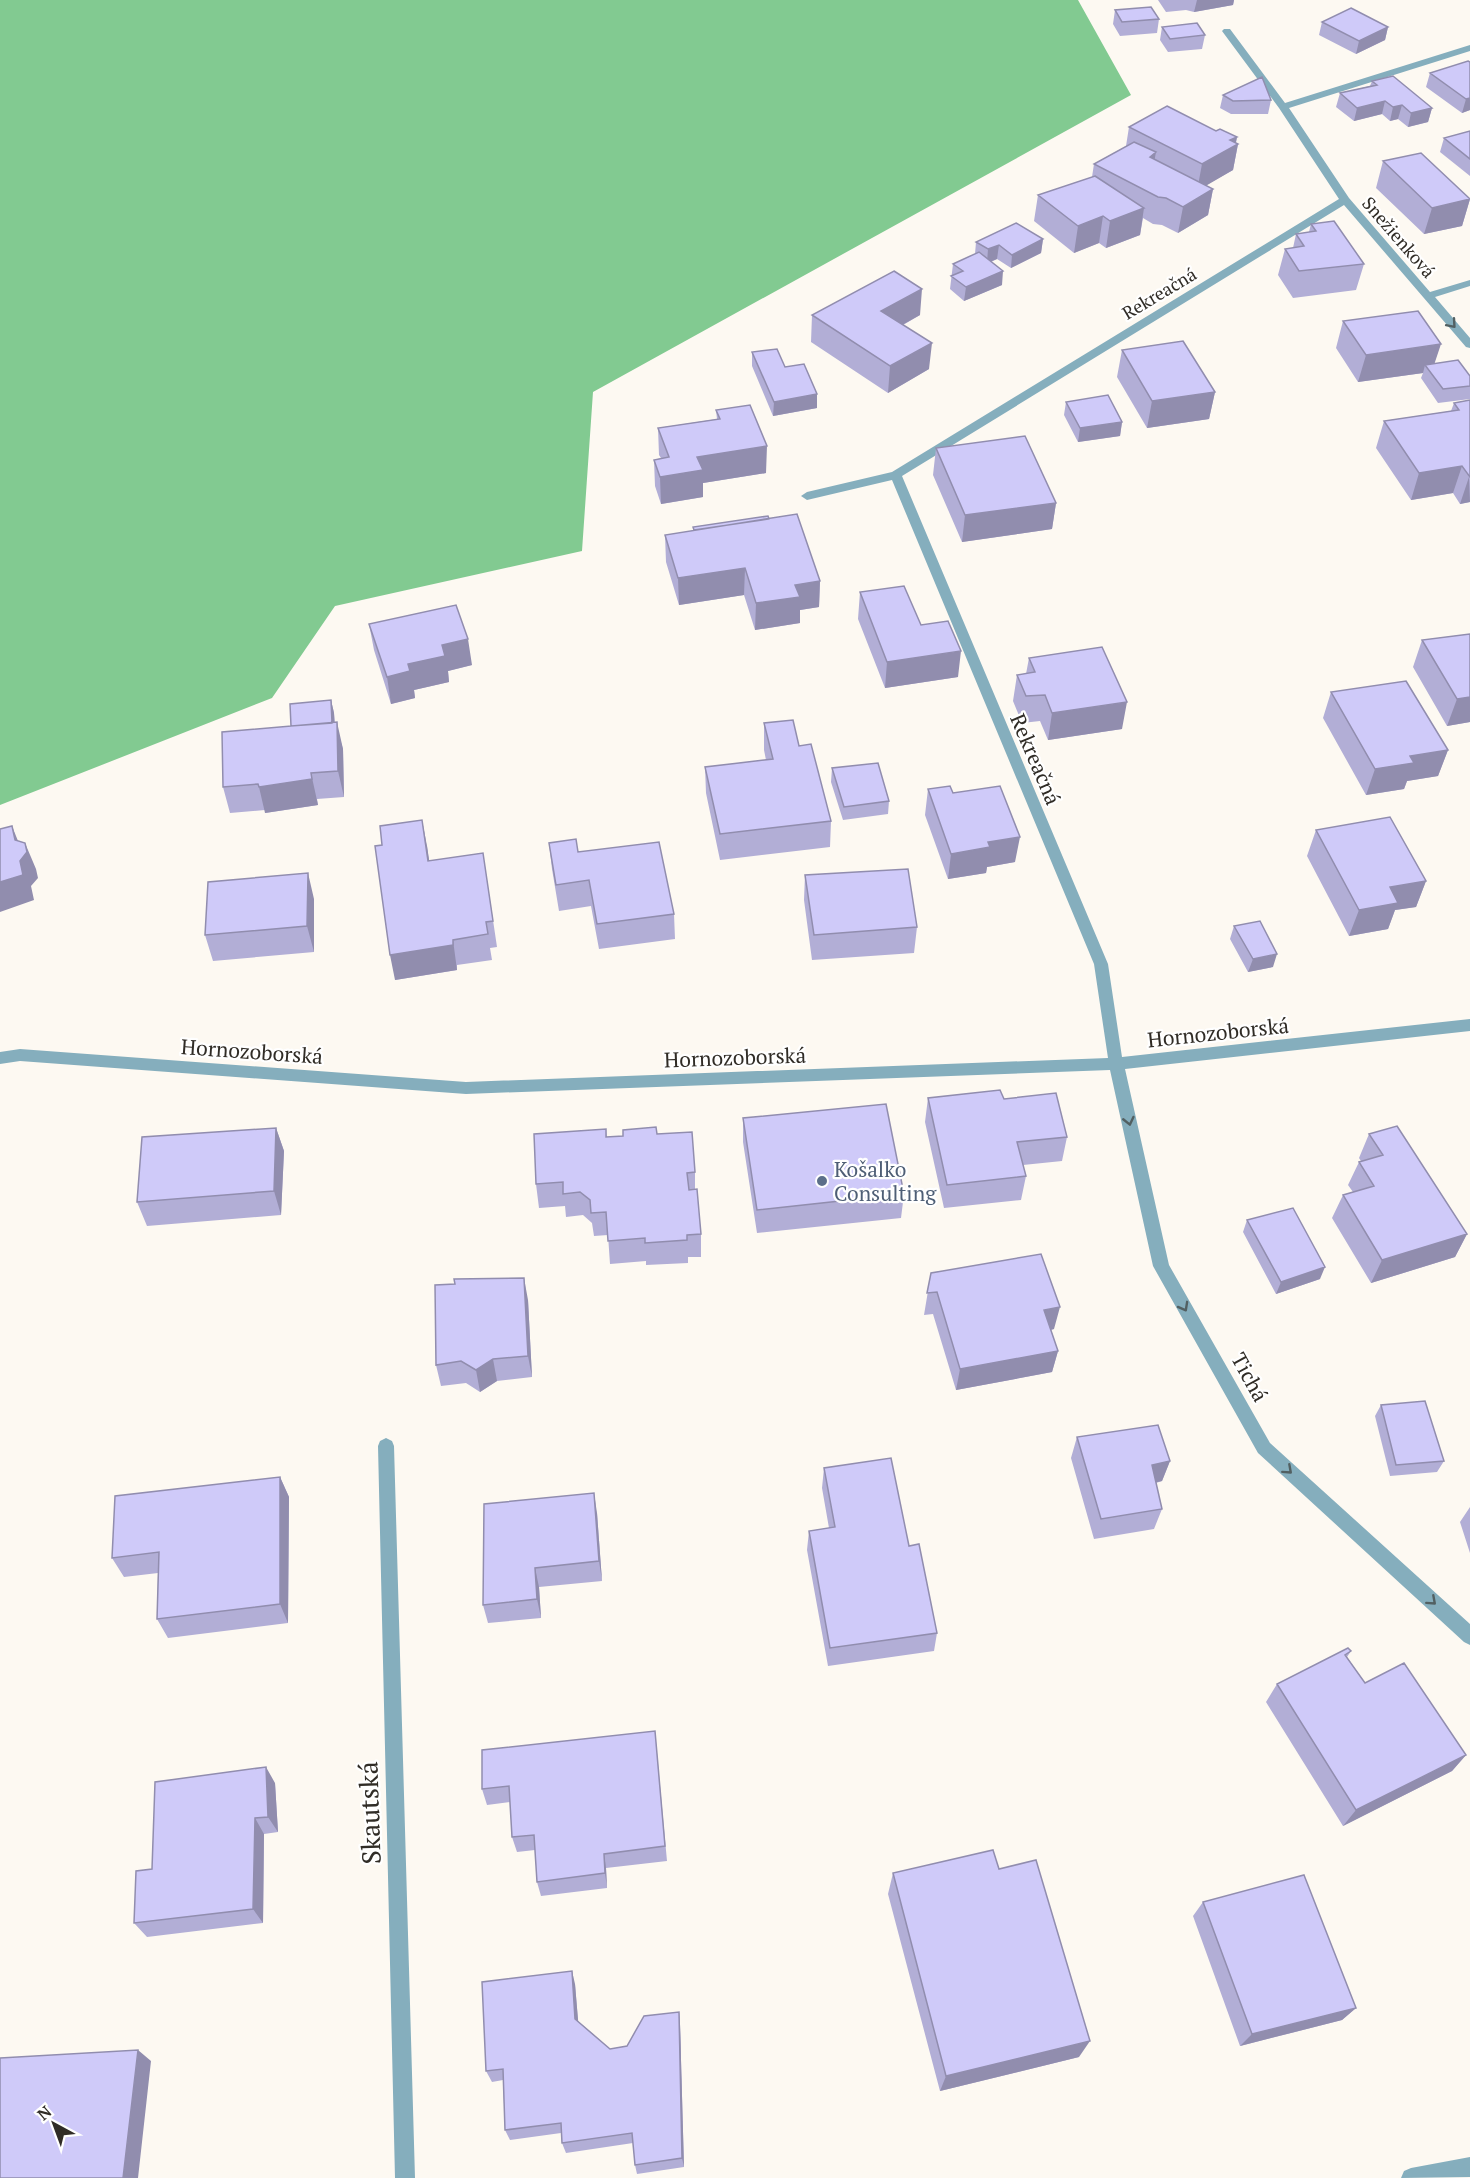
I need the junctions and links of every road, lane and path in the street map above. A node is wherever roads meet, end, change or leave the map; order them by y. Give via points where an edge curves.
1 (1227, 31) dead end
2 (1470, 48) edge
3 (1283, 107) junction
4 (1345, 200) junction
5 (1470, 283) edge
6 (1427, 296) junction
7 (1470, 345) edge
8 (896, 475) junction
9 (807, 496) dead end
10 (1470, 1025) edge
11 (0, 1058) edge
12 (1116, 1064) junction
13 (386, 1446) dead end
14 (1470, 1636) edge
15 (1470, 2167) edge
16 (405, 2178) edge
17 (1411, 2178) edge

1 - 3 street
2 - 3 street
3 - 4 street
4 - 6 street, Snežienková
4 - 8 street, Rekreačná
5 - 6 street, Snežienková
6 -> 7 street, Snežienková
8 - 9 street, Rekreačná
8 - 12 street, Rekreačná via 1101,964
10 - 12 street, Hornozoborská
11 - 12 street, Hornozoborská via 32,1056 466,1088
12 -> 14 street, Tichá via 1161,1266 1264,1448
13 - 16 street, Skautská
15 - 17 street

